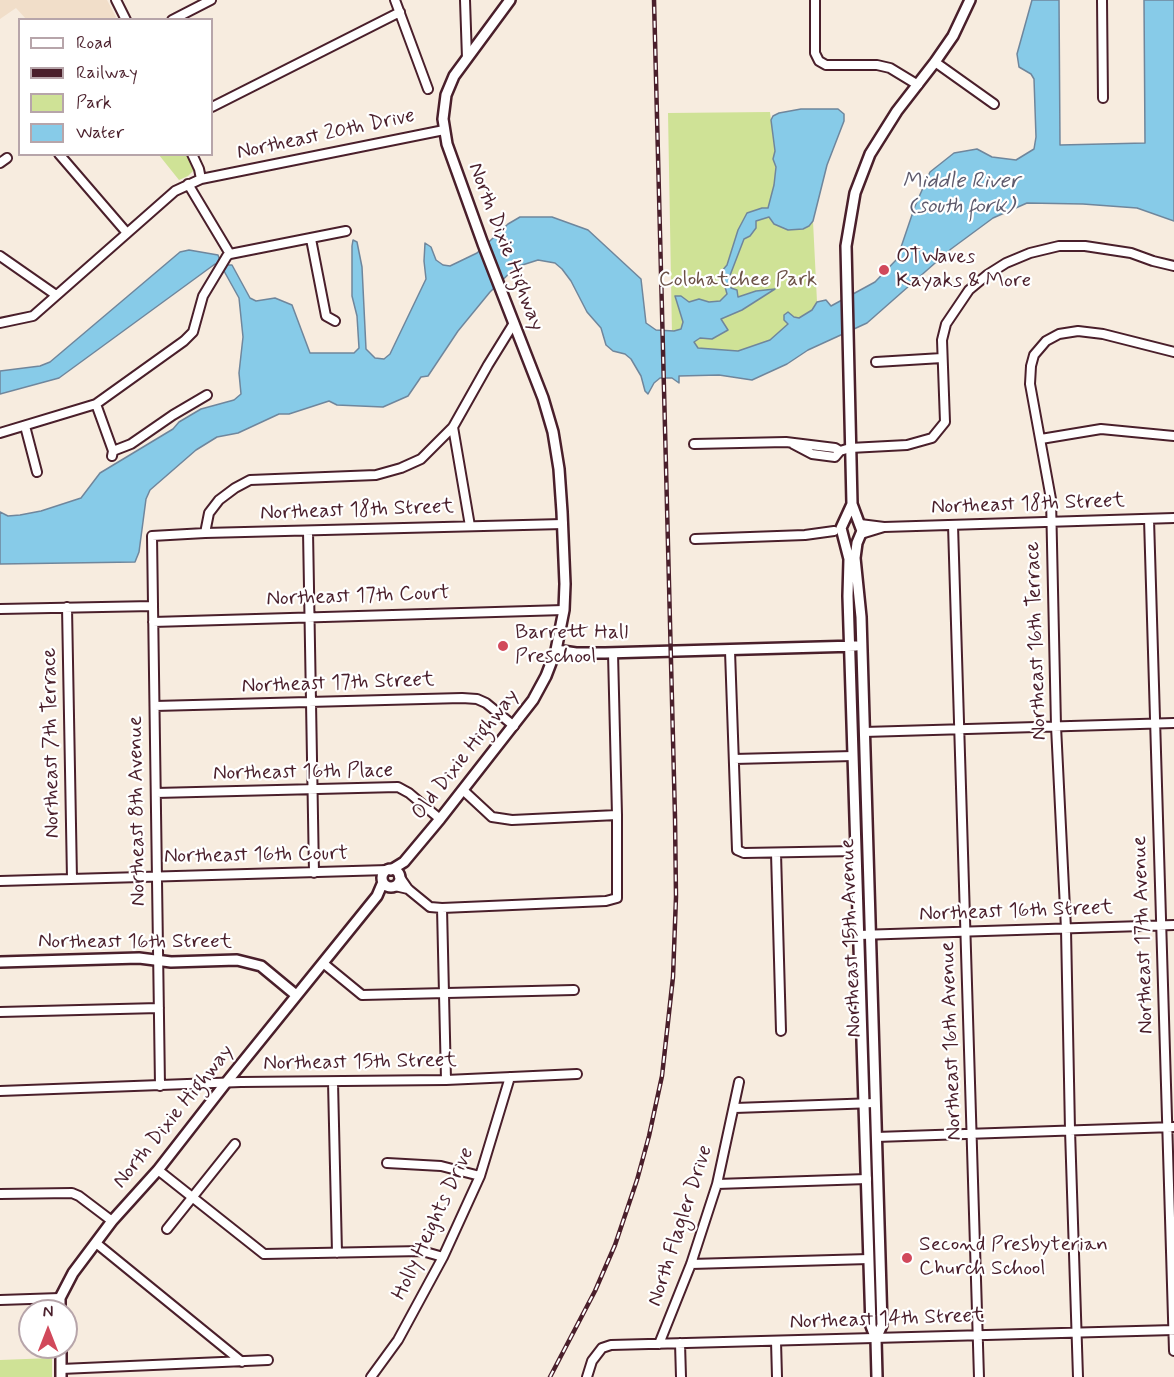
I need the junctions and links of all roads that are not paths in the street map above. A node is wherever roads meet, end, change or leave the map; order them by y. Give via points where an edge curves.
1 (116, 0) edge
2 (211, 0) edge
3 (395, 0) edge
4 (465, 0) edge
5 (510, 0) edge
6 (814, 0) edge
7 (970, 0) edge
8 (1102, 0) edge
9 (400, 12) junction
10 (125, 18) edge
11 (176, 18) edge
12 (467, 58) junction
13 (935, 62) junction
14 (918, 85) junction
15 (428, 89) dead end
16 (1103, 98) dead end
17 (994, 104) dead end
18 (213, 106) edge
19 (444, 130) junction
20 (61, 156) edge
21 (193, 156) edge
22 (201, 179) junction
23 (188, 184) junction
24 (345, 231) dead end
25 (127, 233) junction
26 (310, 239) junction
27 (230, 254) junction
28 (0, 256) edge
29 (1174, 266) edge
30 (56, 295) junction
31 (335, 321) dead end
32 (0, 323) edge
33 (514, 323) junction
34 (1174, 352) edge
35 (942, 358) junction
36 (876, 362) dead end
37 (207, 395) dead end
38 (96, 404) junction
39 (25, 426) junction
40 (453, 427) junction
41 (0, 433) edge
42 (1174, 436) edge
43 (1041, 439) junction
44 (694, 444) dead end
45 (850, 448) junction
46 (37, 472) dead end
47 (852, 504) junction
48 (1174, 518) edge
49 (1149, 519) junction
50 (844, 522) junction
51 (1052, 522) junction
52 (860, 523) junction
53 (563, 524) junction
54 (470, 525) junction
55 (953, 525) junction
56 (884, 527) junction
57 (308, 531) junction
58 (205, 533) junction
59 (840, 534) junction
60 (860, 535) junction
61 (152, 536) joint
62 (695, 539) dead end
63 (153, 606) junction
64 (67, 607) junction
65 (0, 609) edge
66 (564, 610) junction
67 (308, 617) junction
68 (153, 622) junction
69 (850, 646) junction
70 (862, 646) junction
71 (556, 650) junction
72 (730, 651) junction
73 (612, 653) junction
74 (310, 703) junction
75 (155, 706) junction
76 (1174, 723) edge
77 (1155, 724) junction
78 (514, 726) junction
79 (1056, 726) junction
80 (960, 729) junction
81 (864, 732) junction
82 (853, 756) junction
83 (734, 759) junction
84 (312, 788) junction
85 (464, 791) junction
86 (156, 794) junction
87 (617, 815) junction
88 (440, 819) junction
89 (856, 851) junction
90 (776, 853) junction
91 (314, 873) junction
92 (157, 877) junction
93 (391, 878) junction
94 (72, 879) junction
95 (0, 881) edge
96 (442, 908) junction
97 (1163, 926) junction
98 (1174, 926) edge
99 (1066, 929) junction
100 (966, 932) junction
101 (859, 935) junction
102 (870, 935) junction
103 (158, 960) junction
104 (0, 962) edge
105 (323, 963) junction
106 (574, 990) dead end
107 (445, 993) junction
108 (296, 995) junction
109 (159, 1008) junction
110 (0, 1012) edge
111 (781, 1031) dead end
112 (577, 1074) dead end
113 (510, 1077) junction
114 (446, 1080) junction
115 (333, 1082) junction
116 (739, 1082) dead end
117 (225, 1084) junction
118 (160, 1086) junction
119 (0, 1091) edge
120 (864, 1103) junction
121 (875, 1103) junction
122 (735, 1108) junction
123 (1171, 1127) edge
124 (1070, 1130) junction
125 (973, 1134) junction
126 (876, 1137) junction
127 (235, 1144) dead end
128 (387, 1163) dead end
129 (158, 1170) junction
130 (480, 1176) junction
131 (867, 1179) junction
132 (717, 1184) junction
133 (0, 1194) edge
134 (193, 1196) junction
135 (112, 1221) junction
136 (167, 1229) dead end
137 (96, 1243) junction
138 (338, 1253) junction
139 (443, 1257) junction
140 (869, 1259) junction
141 (691, 1264) junction
142 (60, 1298) joint
143 (0, 1300) edge
144 (1174, 1330) edge
145 (1077, 1332) junction
146 (978, 1335) junction
147 (876, 1339) junction
148 (776, 1341) junction
149 (680, 1343) junction
150 (659, 1344) junction
151 (1174, 1351) edge
152 (268, 1360) dead end
153 (242, 1362) junction
154 (61, 1373) edge
155 (371, 1377) edge
156 (587, 1377) edge
157 (681, 1377) edge
158 (777, 1377) edge
159 (877, 1377) edge
160 (980, 1377) edge
161 (1078, 1377) edge

1 - 10 street
2 - 11 street
3 - 9 street
4 - 12 street
5 - 12 street, North Dixie Highway
6 - 14 street via 815,53 819,62 890,68
7 - 13 street
8 - 16 street
9 - 15 street
9 - 18 street
12 - 19 street, North Dixie Highway via 446,95
13 - 14 street
13 - 17 street
14 - 45 street via 882,134 861,174 849,226 846,289
19 - 22 street, Northeast 20th Drive
19 - 33 street, North Dixie Highway
20 - 25 street
21 - 22 street
22 - 23 street, Northeast 20th Drive
23 - 25 street, Northeast 20th Drive
23 - 27 street
24 - 26 street
25 - 30 street, Northeast 20th Drive
26 - 27 street
26 - 31 street via 326,316
27 - 38 street via 203,296 193,332
28 - 30 street
29 - 35 street via 1131,253 1085,246 1059,246 1030,253 1006,263 969,290 946,324
30 - 32 street, Northeast 20th Drive via 33,316
33 - 40 street
33 - 53 street, North Dixie Highway via 553,432
34 - 43 street, Northeast 16th Terrace via 1078,331 1046,341 1034,355 1030,384
35 - 36 street
35 - 45 street via 945,422 932,438 907,445
37 - 38 street via 113,454
38 - 39 street
39 - 41 street
39 - 46 street
40 - 54 street
40 - 58 street via 421,459 376,475 250,480 219,500 209,513
42 - 43 street via 1101,429
43 - 51 street, Northeast 16th Terrace
44 - 45 street via 775,442 835,457
45 - 47 street
47 - 50 street
47 - 52 street
48 - 49 street, Northeast 18th Street
49 - 51 street, Northeast 18th Street
49 - 77 street, Northeast 17th Avenue
50 - 52 street via 852,519
50 - 59 street
51 - 55 street, Northeast 18th Street
51 - 79 street, Northeast 16th Terrace
52 - 56 street, Northeast 18th Street
52 - 60 street
53 - 54 street, Northeast 18th Street
53 - 66 street, Old Dixie Highway
54 - 57 street, Northeast 18th Street
55 - 56 street, Northeast 18th Street
55 - 80 street, Northeast 16th Avenue
56 - 60 street, Northeast 18th Street
57 - 58 street, Northeast 18th Street
57 - 67 street
58 - 61 street, Northeast 18th Street
59 - 60 street via 850,540
59 - 62 street
59 - 69 street, Northeast 15th Avenue via 849,559
60 - 70 street, Northeast 15th Avenue via 855,558
61 - 63 street, Northeast 8th Avenue
63 - 64 street
63 - 68 street, Northeast 8th Avenue
64 - 65 street
64 - 94 street, Northeast 7th Terrace
66 - 67 street, Northeast 17th Court
66 - 71 street, Old Dixie Highway
67 - 68 street, Northeast 17th Court
67 - 74 street
68 - 75 street, Northeast 8th Avenue
69 - 70 street
69 - 72 street
69 - 82 street, Northeast 15th Avenue
70 - 81 street, Northeast 15th Avenue
71 - 73 street
71 - 78 street, Old Dixie Highway via 533,700
72 - 73 street
72 - 83 street
73 - 87 street
74 - 75 street, Northeast 17th Street
74 - 78 street, Northeast 17th Street via 477,699
74 - 84 street
75 - 86 street, Northeast 8th Avenue
76 - 77 street
77 - 79 street
77 - 97 street, Northeast 17th Avenue
78 - 85 street, Old Dixie Highway
79 - 80 street
79 - 99 street, Northeast 16th Terrace
80 - 81 street
80 - 100 street, Northeast 16th Avenue
81 - 102 street, Northeast 15th Avenue
82 - 83 street
82 - 89 street, Northeast 15th Avenue
83 - 90 street via 737,850 744,854
84 - 86 street, Northeast 16th Place
84 - 88 street, Northeast 16th Place via 398,787
84 - 91 street
85 - 87 street via 492,817 512,820
85 - 88 street, Old Dixie Highway
86 - 92 street, Northeast 8th Avenue
87 - 96 street via 617,898
88 - 93 street, Old Dixie Highway
89 - 90 street
89 - 101 street, Northeast 15th Avenue
90 - 111 street
91 - 92 street, Northeast 16th Court
91 - 93 street, Northeast 16th Court via 370,872
92 - 94 street, Northeast 16th Court
92 - 103 street, Northeast 8th Avenue
93 - 96 street via 430,907
93 - 105 street, Old Dixie Highway
94 - 95 street, Northeast 16th Court
96 - 107 street
97 - 98 street, Northeast 16th Street
97 - 99 street, Northeast 16th Street
97 - 123 street, Northeast 17th Avenue
99 - 100 street, Northeast 16th Street
99 - 124 street, Northeast 16th Terrace
100 - 102 street, Northeast 16th Street
100 - 125 street, Northeast 16th Avenue
101 - 102 street, Northeast 16th Street
101 - 120 street, Northeast 15th Avenue
102 - 121 street, Northeast 15th Avenue
103 - 104 street, Northeast 16th Street
103 - 108 street, Northeast 16th Street via 246,961 261,966
103 - 109 street, Northeast 8th Avenue
105 - 107 street via 362,995
105 - 108 street, North Dixie Highway
106 - 107 street
107 - 114 street
108 - 117 street, North Dixie Highway
109 - 110 street
109 - 118 street, Northeast 8th Avenue
112 - 113 street, Northeast 15th Street
113 - 114 street, Northeast 15th Street
113 - 130 street, Holly Heights Drive
114 - 115 street, Northeast 15th Street
115 - 117 street, Northeast 15th Street
115 - 138 street
116 - 122 street, North Flagler Drive
117 - 118 street, Northeast 15th Street
117 - 129 street, North Dixie Highway
118 - 119 street, Northeast 15th Street
120 - 121 street
120 - 122 street
120 - 131 street, Northeast 15th Avenue
121 - 126 street, Northeast 15th Avenue
122 - 132 street, North Flagler Drive
123 - 124 street
123 - 144 street, Northeast 17th Avenue
124 - 125 street
124 - 145 street, Northeast 16th Terrace
125 - 126 street
125 - 146 street, Northeast 16th Avenue
126 - 147 street, Northeast 15th Avenue via 882,1325
127 - 134 street
128 - 130 street via 441,1166
129 - 134 street
129 - 135 street, North Dixie Highway
130 - 139 street, Holly Heights Drive
131 - 132 street
131 - 140 street, Northeast 15th Avenue
132 - 141 street, North Flagler Drive
133 - 135 street via 72,1193
134 - 136 street
134 - 138 street via 264,1254
135 - 137 street, North Dixie Highway
137 - 142 street, North Dixie Highway
137 - 153 street
138 - 139 street via 422,1251
139 - 155 street, Holly Heights Drive via 398,1340
140 - 141 street
140 - 147 street, Northeast 15th Avenue via 871,1326
141 - 150 street, North Flagler Drive
142 - 143 street
144 - 145 street, Northeast 14th Street
144 - 151 street, Northeast 17th Avenue
145 - 146 street, Northeast 14th Street
145 - 161 street, Northeast 16th Terrace
146 - 147 street, Northeast 14th Street
146 - 160 street, Northeast 16th Avenue
147 - 148 street, Northeast 14th Street
147 - 159 street, Northeast 15th Avenue
148 - 149 street, Northeast 14th Street
148 - 158 street
149 - 150 street, Northeast 14th Street
149 - 157 street
150 - 156 street, Northeast 14th Street via 602,1348 591,1361
152 - 153 street
153 - 154 street

